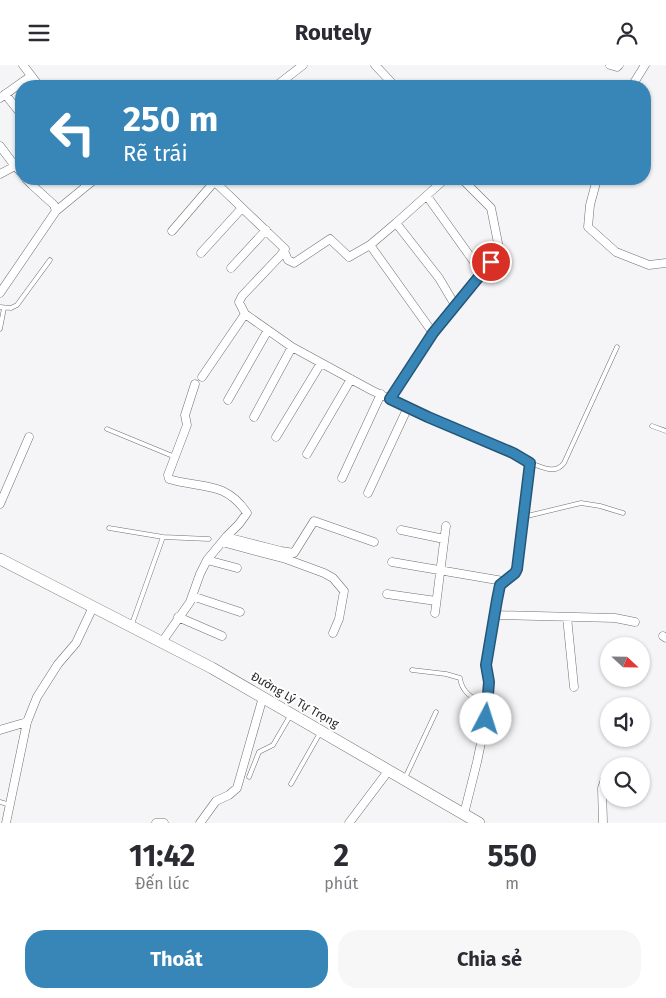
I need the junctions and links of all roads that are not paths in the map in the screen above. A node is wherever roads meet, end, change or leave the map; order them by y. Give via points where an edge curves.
1 (24, 65) edge
2 (303, 65) edge
3 (375, 65) edge
4 (610, 65) edge
5 (618, 65) edge
6 (645, 65) edge
7 (31, 76) junction
8 (25, 80) edge
9 (34, 80) edge
10 (284, 80) edge
11 (389, 80) edge
12 (636, 80) edge
13 (15, 87) edge
14 (3, 96) edge
15 (15, 108) edge
16 (0, 146) edge
17 (15, 166) joint
18 (0, 174) edge
19 (32, 185) edge
20 (88, 185) edge
21 (209, 185) edge
22 (218, 185) edge
23 (438, 185) edge
24 (468, 185) edge
25 (595, 185) edge
26 (426, 196) junction
27 (242, 208) junction
28 (56, 211) junction
29 (396, 223) junction
30 (266, 230) junction
31 (172, 231) dead end
32 (370, 245) junction
33 (284, 251) junction
34 (201, 253) dead end
35 (50, 260) dead end
36 (666, 263) edge
37 (231, 268) dead end
38 (482, 273) junction
39 (0, 293) edge
40 (456, 305) junction
41 (2, 308) edge
42 (245, 314) junction
43 (0, 329) edge
44 (268, 330) junction
45 (433, 333) junction
46 (292, 347) junction
47 (617, 347) dead end
48 (321, 363) junction
49 (202, 377) dead end
50 (351, 379) junction
51 (195, 384) dead end
52 (381, 394) junction
53 (390, 399) junction
54 (228, 400) dead end
55 (408, 407) junction
56 (254, 417) dead end
57 (652, 426) dead end
58 (107, 429) dead end
59 (666, 431) edge
60 (28, 437) dead end
61 (276, 437) dead end
62 (307, 453) dead end
63 (175, 457) junction
64 (530, 463) junction
65 (342, 477) dead end
66 (368, 493) dead end
67 (0, 504) edge
68 (623, 513) dead end
69 (523, 517) junction
70 (446, 526) dead end
71 (109, 529) dead end
72 (401, 530) dead end
73 (163, 537) junction
74 (209, 539) dead end
75 (224, 539) junction
76 (444, 539) junction
77 (374, 542) dead end
78 (0, 559) edge
79 (207, 560) junction
80 (392, 562) dead end
81 (237, 568) dead end
82 (440, 569) junction
83 (503, 581) junction
84 (387, 594) dead end
85 (192, 596) junction
86 (436, 601) junction
87 (94, 607) junction
88 (240, 612) dead end
89 (435, 613) dead end
90 (494, 615) junction
91 (178, 617) junction
92 (568, 617) junction
93 (635, 622) dead end
94 (131, 626) junction
95 (333, 633) dead end
96 (222, 637) dead end
97 (162, 642) junction
98 (412, 670) dead end
99 (574, 687) dead end
100 (264, 697) junction
101 (487, 707) junction
102 (436, 712) dead end
103 (291, 714) junction
104 (28, 722) junction
105 (0, 730) edge
106 (321, 731) junction
107 (388, 770) junction
108 (249, 777) dead end
109 (404, 779) junction
110 (292, 784) dead end
111 (0, 802) edge
112 (10, 805) junction
113 (603, 807) edge
114 (464, 814) junction
115 (6, 823) edge
116 (156, 823) edge
117 (164, 823) edge
118 (200, 823) edge
119 (349, 823) edge
120 (478, 823) edge
121 (603, 823) edge

1 - 7 street
2 - 10 street
3 - 11 street
4 - 5 street
6 - 12 street
7 - 8 street
7 - 9 street
13 - 14 street
14 - 15 street
16 - 17 street
17 - 18 street
19 - 28 street via 54,205
20 - 28 street
21 - 31 street
22 - 27 street
23 - 26 street
24 - 38 street via 491,208 500,249
25 - 36 street via 588,227 616,252 649,265
26 - 29 street
26 - 38 street
27 - 30 street
27 - 34 street
28 - 39 street
29 - 32 street
29 - 40 street
30 - 33 street
30 - 37 street
32 - 33 street via 350,257 330,239 294,263 288,260
32 - 45 street
33 - 42 street via 242,296 239,302
35 - 41 lane via 17,305
38 - 40 street
40 - 45 street
41 - 43 lane
42 - 44 street
42 - 49 street
44 - 46 street
44 - 54 street
45 - 53 street
46 - 48 street
46 - 56 street
47 - 64 lane via 560,468 555,470
48 - 50 street
48 - 61 street
50 - 52 street
50 - 62 street
51 - 63 street via 185,415 187,425
52 - 53 street
52 - 65 street
53 - 55 street
55 - 64 street
55 - 66 street
57 - 59 lane
58 - 63 lane
60 - 67 street
63 - 75 street via 169,479 220,488 247,513
64 - 69 street
68 - 69 lane via 581,503
69 - 83 street via 517,569
70 - 76 street
71 - 73 lane
72 - 76 street
73 - 74 lane
73 - 94 lane
75 - 77 street via 294,553 314,521
75 - 79 street
75 - 95 street via 333,578 344,591
76 - 82 street
78 - 87 main road, Đường Lý Tự Trọng
79 - 81 street
79 - 85 street
80 - 82 street
82 - 83 street
82 - 86 street
83 - 90 street
84 - 86 street
85 - 88 street
85 - 91 street
86 - 89 street
87 - 94 main road, Đường Lý Tự Trọng
87 - 104 street via 76,643 37,697
90 - 92 street
90 - 101 street via 486,665 489,682
91 - 96 street
91 - 97 street
92 - 93 street via 615,618
92 - 99 street
94 - 97 main road, Đường Lý Tự Trọng
97 - 100 main road, Đường Lý Tự Trọng
98 - 101 lane via 460,678 466,693
100 - 103 main road, Đường Lý Tự Trọng
100 - 118 street via 237,788 216,801
101 - 114 street
102 - 109 lane
103 - 106 main road, Đường Lý Tự Trọng
103 - 108 lane via 273,745 259,751
104 - 105 street
104 - 112 street
106 - 107 main road, Đường Lý Tự Trọng
106 - 110 lane
107 - 109 main road, Đường Lý Tự Trọng
107 - 119 street
109 - 114 main road, Đường Lý Tự Trọng
111 - 112 lane
112 - 115 street
113 - 121 street
114 - 120 main road, Đường Lý Tự Trọng
116 - 117 street

